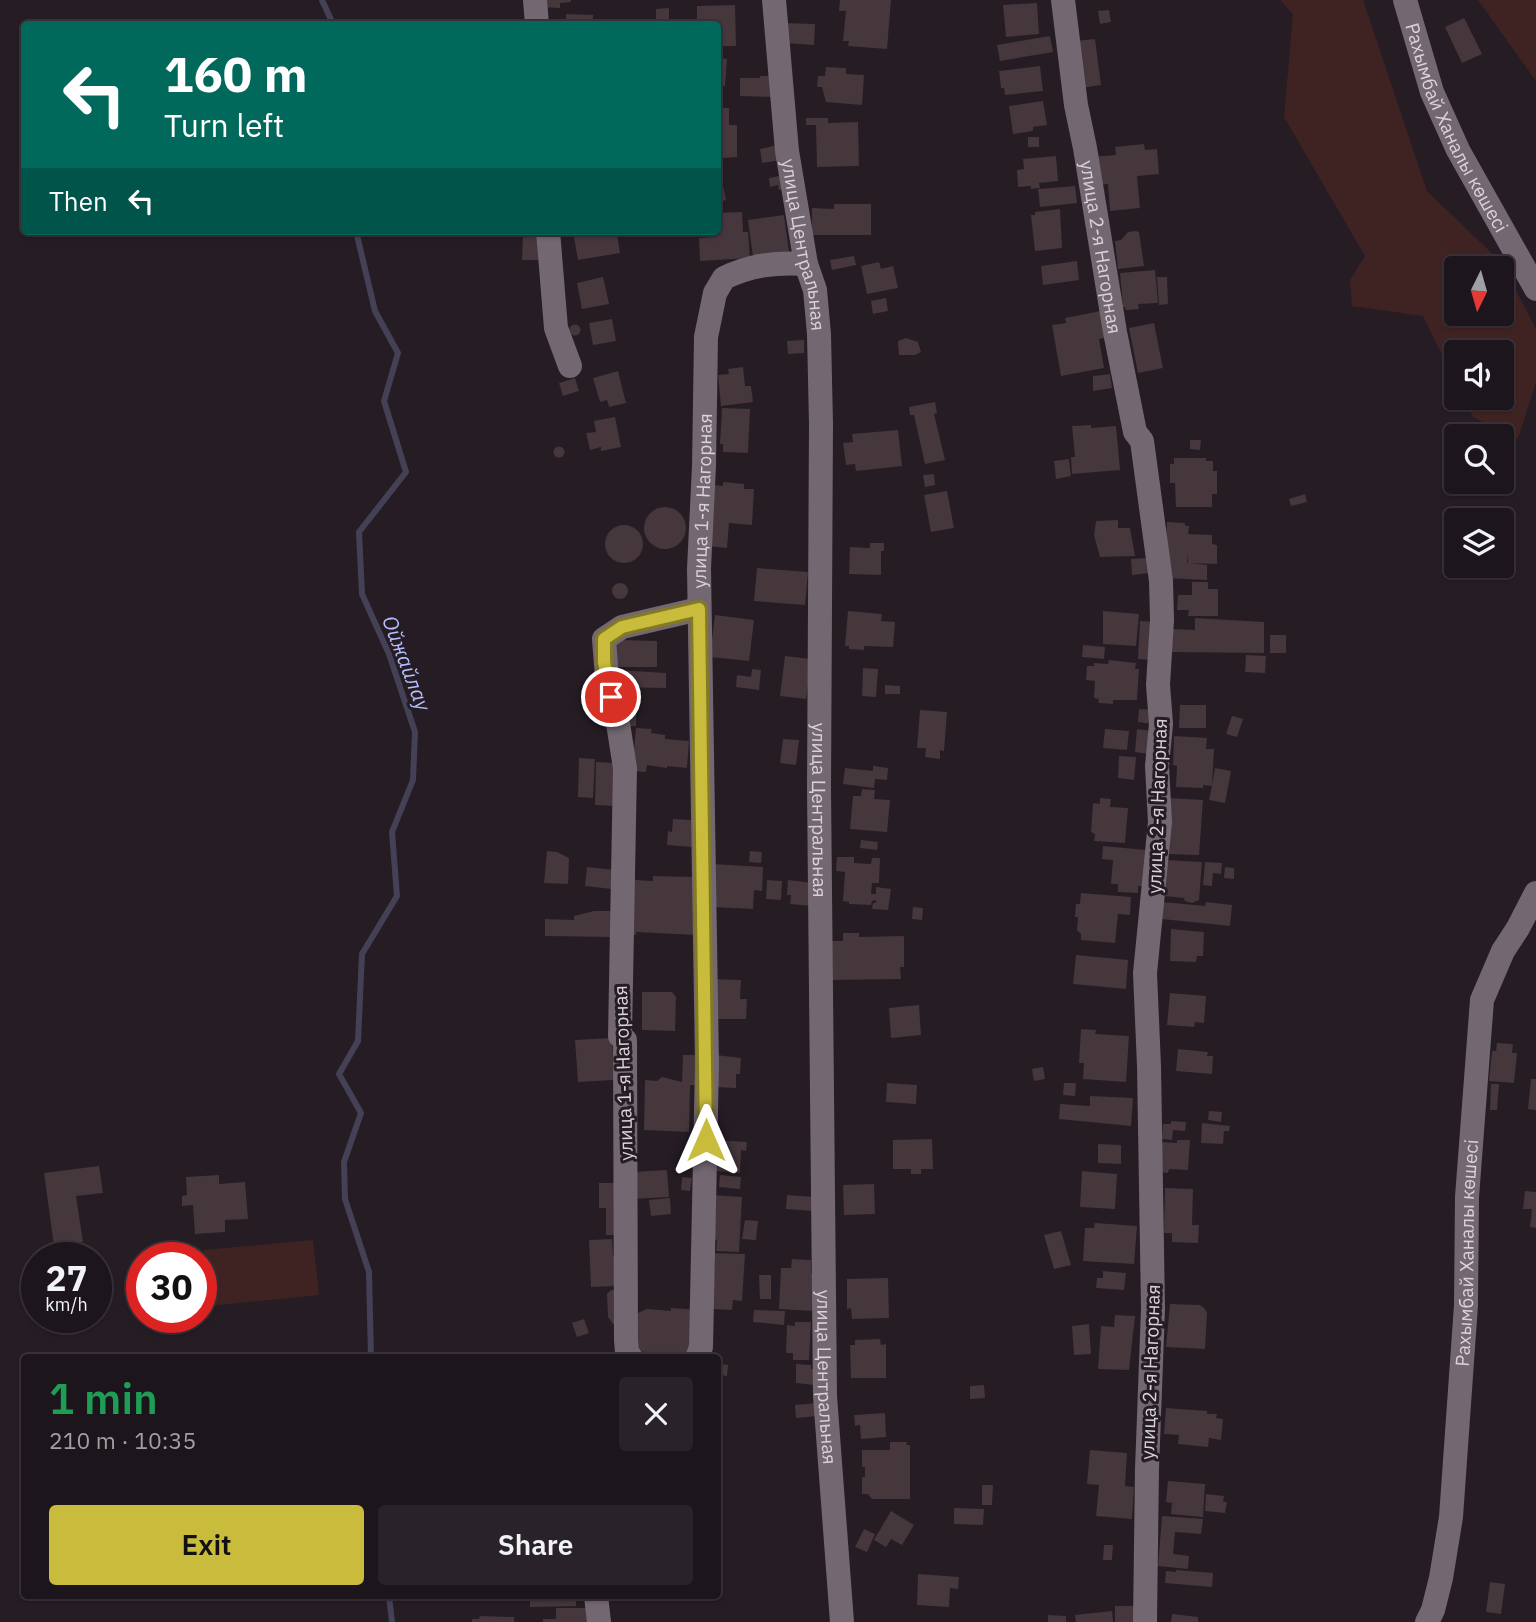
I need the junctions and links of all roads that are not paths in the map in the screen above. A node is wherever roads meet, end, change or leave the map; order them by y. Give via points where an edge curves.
1 (535, 0) edge
2 (774, 0) edge
3 (1063, 0) edge
4 (1405, 0) edge
5 (537, 21) edge
6 (548, 235) edge
7 (806, 264) junction
8 (1536, 289) edge
9 (570, 366) dead end
10 (699, 609) junction
11 (1536, 893) edge
12 (628, 1354) edge
13 (699, 1354) edge
14 (596, 1599) edge
15 (599, 1622) edge
16 (842, 1622) edge
17 (1145, 1622) edge
18 (1427, 1622) edge

1 - 5 street
2 - 7 street, улица Центральная via 787,151
3 - 17 street, улица 2-я Нагорная via 1115,331 1135,432 1142,441 1161,581 1160,822 1145,973 1153,1309
4 - 8 street, Рахымбай Ханалы көшесі via 1432,92 1458,150
6 - 9 street via 556,328
7 - 10 street, улица 1-я Нагорная via 770,264 738,272 723,278 715,293 706,337
7 - 16 street, улица Центральная via 815,290 820,347 825,1396
10 - 12 street, улица 1-я Нагорная via 622,627 604,639 625,768 620,1036 625,1040
10 - 13 street, улица 1-я Нагорная via 707,1090
11 - 18 street, Рахымбай Ханалы көшесі via 1482,1000 1451,1517 1441,1578
14 - 15 street

